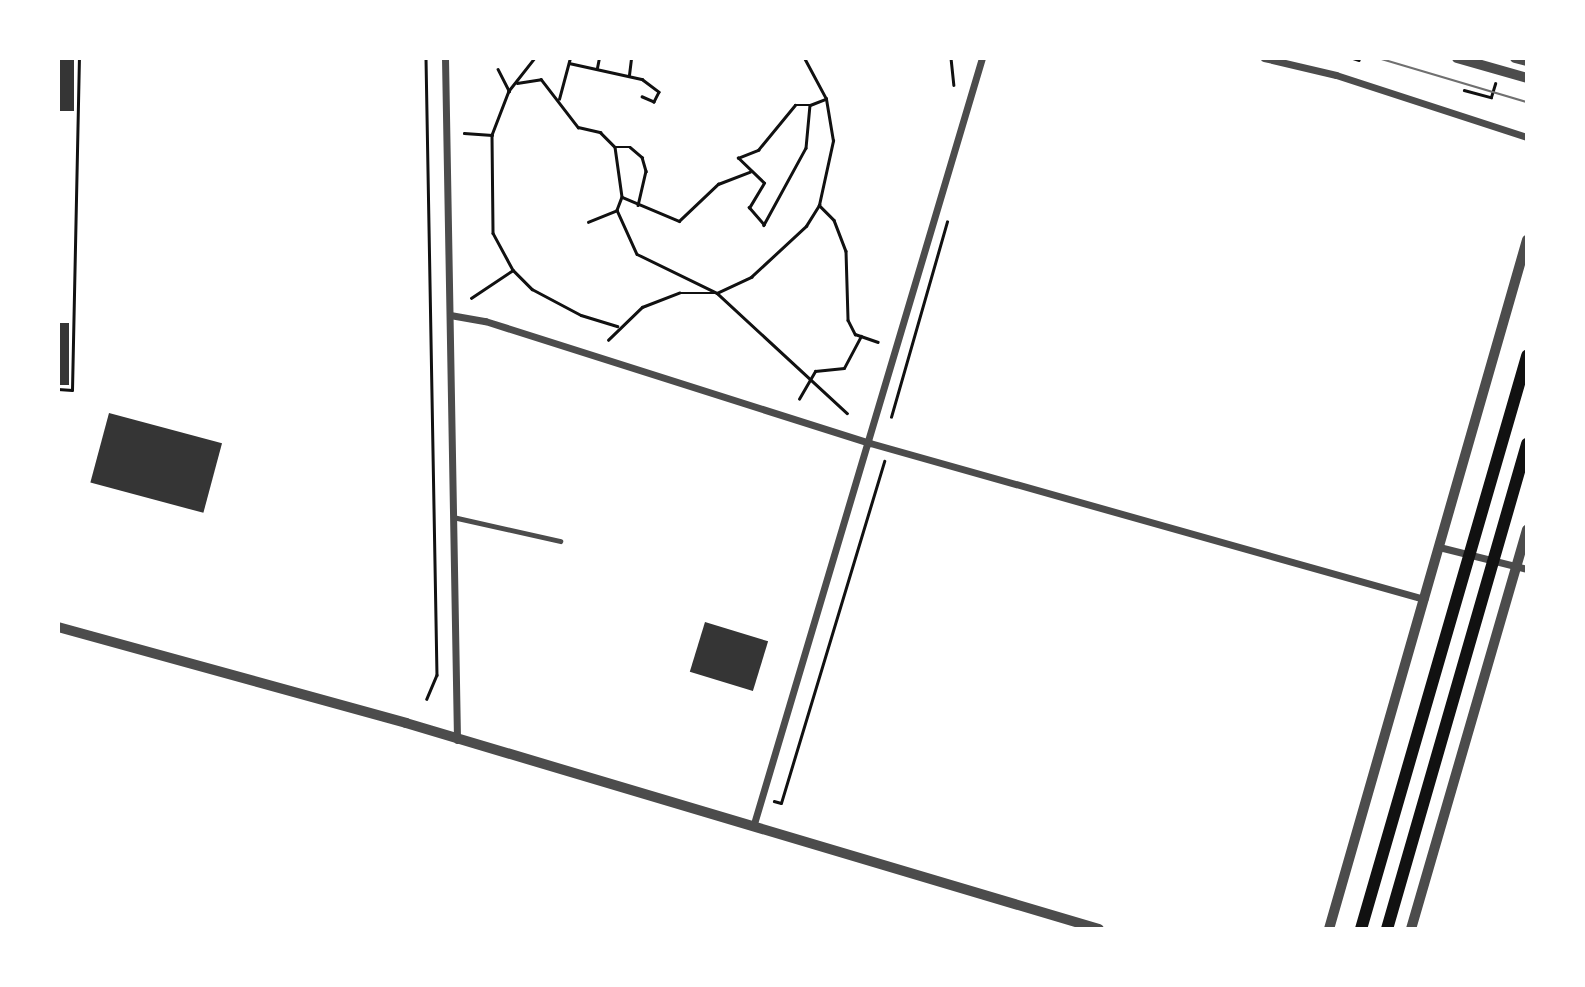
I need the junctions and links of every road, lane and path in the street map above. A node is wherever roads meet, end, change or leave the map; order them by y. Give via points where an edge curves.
1 (79, 58) edge
2 (426, 58) edge
3 (446, 58) edge
4 (535, 58) edge
5 (570, 58) edge
6 (599, 58) edge
7 (631, 58) edge
8 (804, 58) edge
9 (951, 58) edge
10 (982, 58) edge
11 (1264, 58) edge
12 (1353, 58) edge
13 (1457, 58) edge
14 (1515, 58) edge
15 (1359, 60) dead end
16 (1294, 61) edge
17 (1527, 61) edge
18 (569, 63) junction
19 (498, 69) dead end
20 (597, 69) junction
21 (629, 76) junction
22 (1527, 78) edge
23 (517, 83) junction
24 (954, 85) dead end
25 (1464, 90) dead end
26 (509, 91) junction
27 (642, 97) dead end
28 (1491, 97) dead end
29 (559, 99) junction
30 (825, 99) junction
31 (810, 105) junction
32 (464, 133) dead end
33 (492, 135) junction
34 (1527, 137) edge
35 (615, 147) junction
36 (750, 172) junction
37 (622, 197) junction
38 (638, 205) junction
39 (819, 205) junction
40 (617, 210) junction
41 (948, 218) dead end
42 (588, 222) dead end
43 (1527, 240) edge
44 (513, 270) junction
45 (717, 293) junction
46 (471, 298) dead end
47 (450, 315) junction
48 (619, 326) junction
49 (861, 336) junction
50 (608, 340) dead end
51 (878, 342) dead end
52 (1527, 356) edge
53 (808, 378) junction
54 (58, 389) edge
55 (799, 399) dead end
56 (847, 414) dead end
57 (891, 417) dead end
58 (870, 443) junction
59 (1527, 444) edge
60 (884, 461) dead end
61 (453, 516) junction
62 (1527, 529) edge
63 (560, 541) dead end
64 (1439, 547) junction
65 (1469, 556) junction
66 (1493, 562) junction
67 (1521, 568) edge
68 (1424, 599) junction
69 (58, 627) edge
70 (427, 699) dead end
71 (457, 741) junction
72 (781, 803) dead end
73 (753, 827) junction
74 (1098, 929) edge
75 (1329, 929) edge
76 (1361, 929) edge
77 (1387, 929) edge
78 (1411, 929) edge

1 - 54 path via 72,390
2 - 70 path via 437,675
3 - 47 street
4 - 23 path
5 - 18 path
6 - 20 path
7 - 21 path
8 - 30 path
9 - 24 path
10 - 58 street
11 - 16 street
12 - 15 path
13 - 22 street
14 - 17 street
16 - 34 street
18 - 20 path
18 - 29 path
19 - 26 path
20 - 21 path
21 - 27 path via 659,92 654,102
23 - 26 path
23 - 29 path via 541,79
25 - 28 path
26 - 33 path
29 - 35 path via 578,127 600,132
30 - 31 path
30 - 39 path via 833,141
31 - 36 path via 795,105 758,150 738,158
31 - 36 path via 806,148 764,225 749,208 764,183
32 - 33 path
33 - 44 path via 493,233
35 - 37 path
35 - 38 path via 630,147 642,157 646,171
36 - 38 path via 718,184 679,221
37 - 38 path
37 - 40 path
39 - 45 path via 784,251 751,277
39 - 49 path via 834,220 846,251 848,320
40 - 42 path
40 - 45 path via 637,254
41 - 57 path
43 - 64 street
44 - 46 path
44 - 48 path via 532,289 581,315
45 - 48 path via 679,293 642,307
45 - 53 path
47 - 58 street via 485,321
47 - 61 street
48 - 50 path
49 - 51 path
49 - 53 path via 845,368 815,371
52 - 65 main road
53 - 55 path
53 - 56 path
58 - 68 street
58 - 73 street
59 - 66 main road
60 - 72 path
61 - 63 lane
61 - 71 street
62 - 67 street
64 - 65 street
64 - 68 street
65 - 66 street
65 - 76 main road
66 - 67 street
66 - 77 main road
67 - 78 street
68 - 75 street
69 - 71 street
71 - 73 street
73 - 74 street

